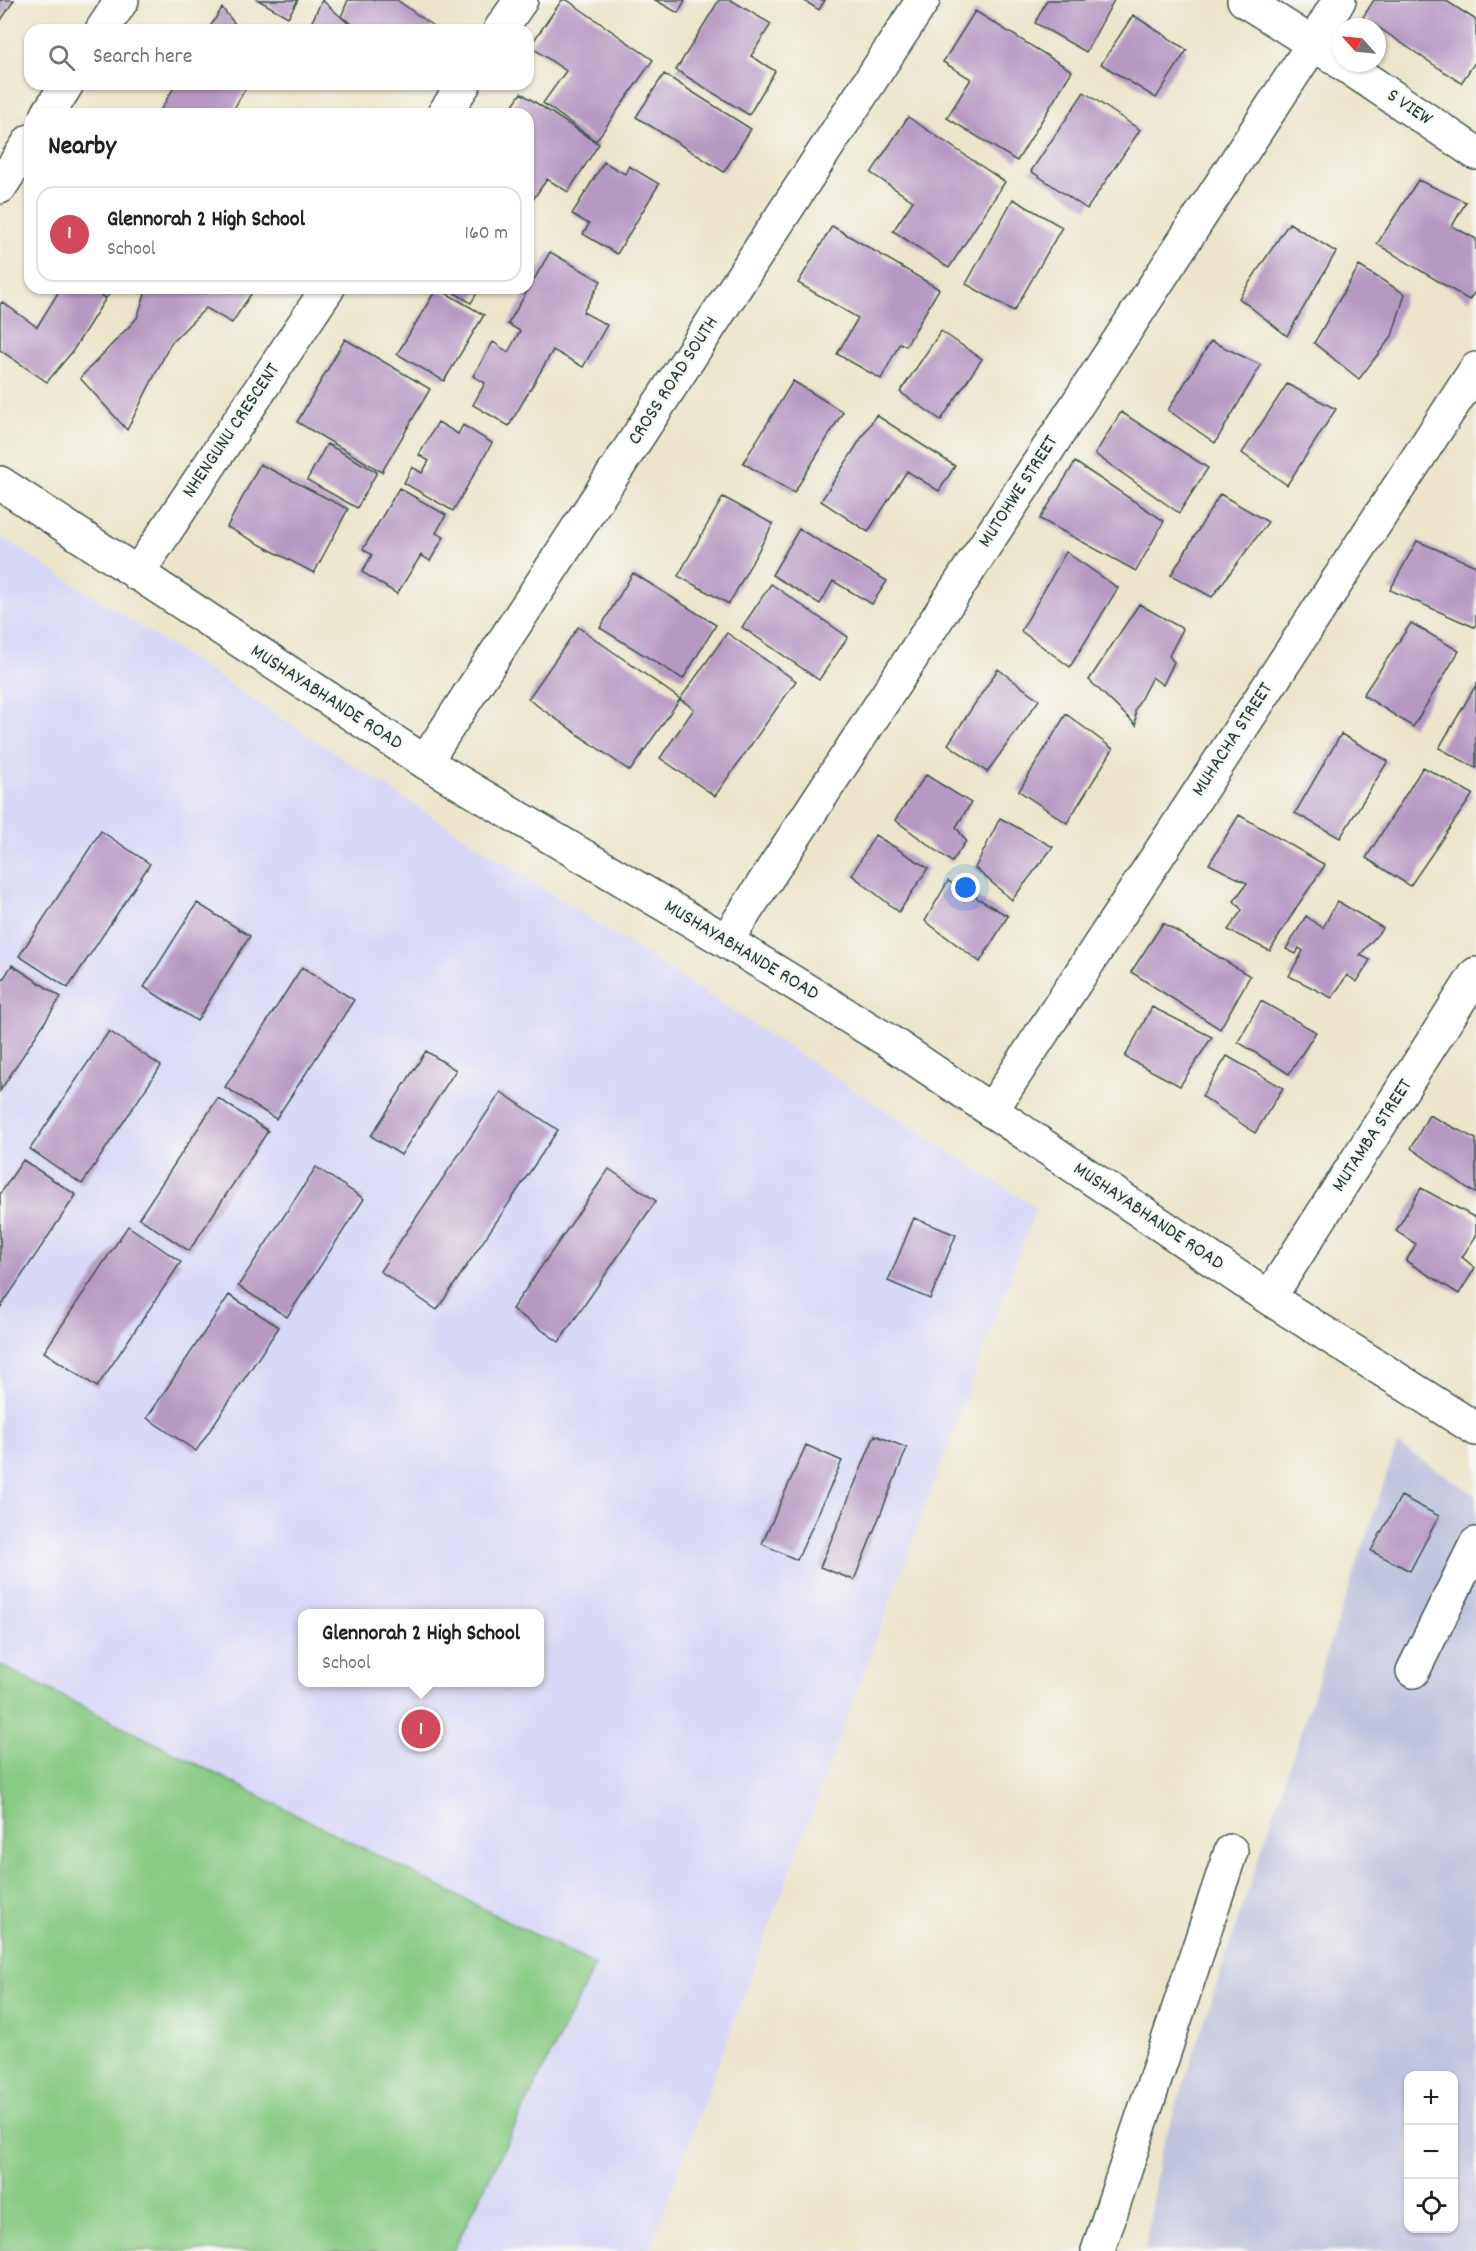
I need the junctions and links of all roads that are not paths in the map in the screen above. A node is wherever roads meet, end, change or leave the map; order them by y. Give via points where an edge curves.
1 (122, 0) edge
2 (520, 0) edge
3 (923, 0) edge
4 (1245, 0) edge
5 (1339, 0) edge
6 (106, 24) edge
7 (504, 24) edge
8 (1313, 44) junction
9 (1332, 57) edge
10 (1354, 72) edge
11 (63, 90) edge
12 (460, 90) edge
13 (52, 108) edge
14 (448, 108) edge
15 (24, 150) edge
16 (1476, 153) edge
17 (0, 187) edge
18 (324, 294) edge
19 (1476, 369) edge
20 (0, 483) edge
21 (136, 574) junction
22 (425, 762) junction
23 (726, 941) junction
24 (1476, 974) edge
25 (991, 1111) junction
26 (1269, 1298) junction
27 (1476, 1429) edge
28 (1476, 1544) edge
29 (1413, 1671) dead end
30 (1231, 1851) dead end
31 (1098, 2251) edge

1 - 6 street
2 - 7 street
3 - 22 street, CROSS ROAD SOUTH
4 - 8 street, S VIEW
5 - 8 street, MUTOHWE STREET
8 - 9 street, S VIEW
8 - 23 street, MUTOHWE STREET
10 - 16 street, S VIEW
11 - 13 street
12 - 14 street
15 - 17 street
18 - 21 street, NHENGUNU CRESCENT
19 - 25 street, MUHACHA STREET
20 - 21 street, MUSHAYABHANDE ROAD
21 - 22 street, MUSHAYABHANDE ROAD
22 - 23 street, MUSHAYABHANDE ROAD
23 - 25 street, MUSHAYABHANDE ROAD via 890,1042
24 - 26 street, MUTAMBA STREET
25 - 26 street, MUSHAYABHANDE ROAD
26 - 27 street, MUSHAYABHANDE ROAD
28 - 29 street
30 - 31 street

